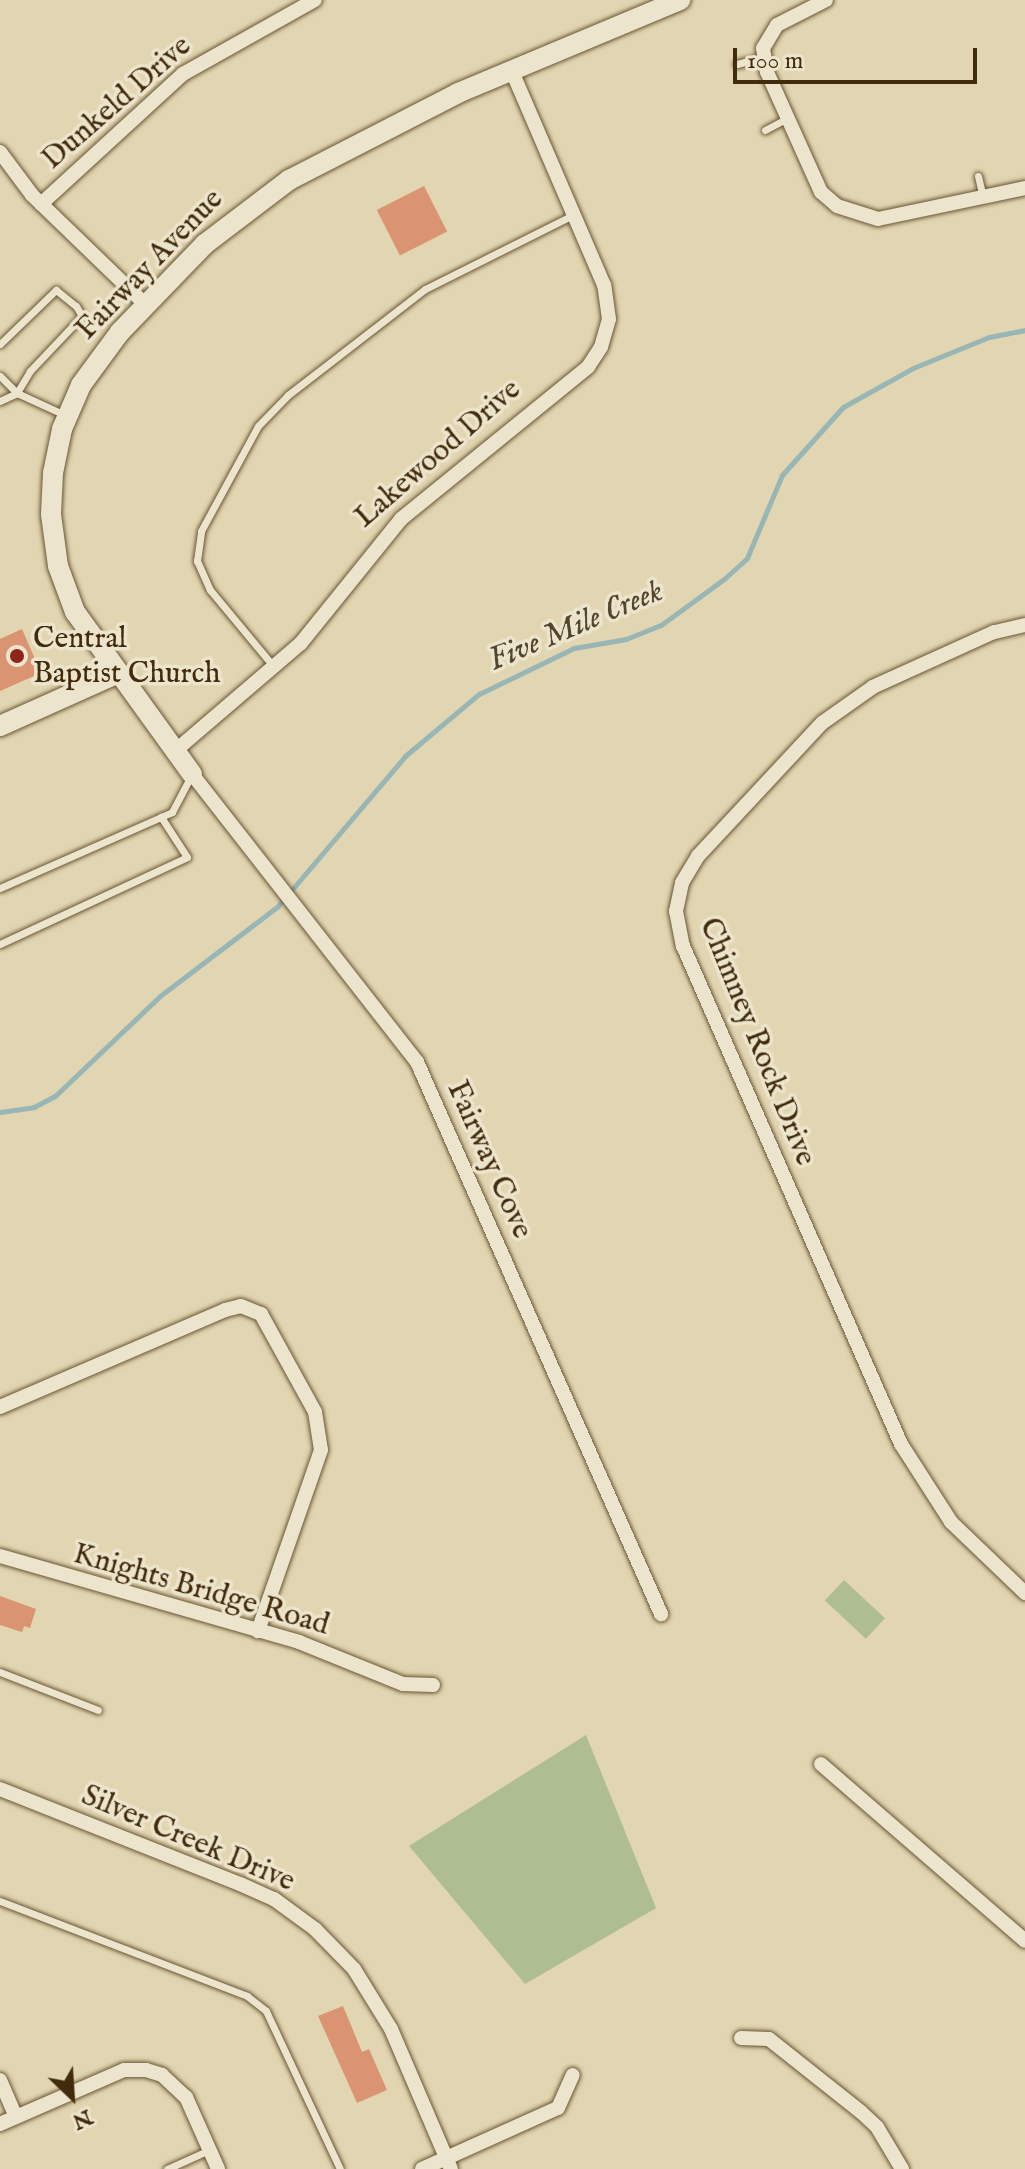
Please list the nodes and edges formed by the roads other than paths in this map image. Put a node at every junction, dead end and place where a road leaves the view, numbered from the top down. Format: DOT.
graph roads {
  1 [pos="315,0"];
  2 [pos="680,0"];
  3 [pos="826,0"];
  4 [pos="763,57"];
  5 [pos="737,64"];
  6 [pos="511,69"];
  7 [pos="786,119"];
  8 [pos="765,130"];
  9 [pos="0,152"];
  10 [pos="978,176"];
  11 [pos="1025,188"];
  12 [pos="983,198"];
  13 [pos="41,204"];
  14 [pos="573,215"];
  15 [pos="146,305"];
  16 [pos="0,344"];
  17 [pos="0,376"];
  18 [pos="17,393"];
  19 [pos="0,401"];
  20 [pos="67,416"];
  21 [pos="1025,625"];
  22 [pos="275,669"];
  23 [pos="116,674"];
  24 [pos="0,726"];
  25 [pos="175,751"];
  26 [pos="192,774"];
  27 [pos="161,817"];
  28 [pos="0,888"];
  29 [pos="0,944"];
  30 [pos="0,1407"];
  31 [pos="0,1556"];
  32 [pos="1025,1593"];
  33 [pos="661,1614"];
  34 [pos="258,1631"];
  35 [pos="0,1672"];
  36 [pos="433,1685"];
  37 [pos="98,1710"];
  38 [pos="821,1764"];
  39 [pos="0,1789"];
  40 [pos="0,1901"];
  41 [pos="1025,1941"];
  42 [pos="741,2038"];
  43 [pos="573,2075"];
  44 [pos="0,2080"];
  45 [pos="16,2117"];
  46 [pos="0,2124"];
  47 [pos="210,2150"];
  48 [pos="449,2164"];
  49 [pos="167,2169"];
  50 [pos="218,2169"];
  51 [pos="340,2169"];
  52 [pos="422,2169"];
  53 [pos="902,2169"];
  1 -- 13 [label="street, Dunkeld Drive"];
  2 -- 6 [label="street, Fairway Avenue"];
  3 -- 4 [label="street"];
  4 -- 5 [label="lane"];
  4 -- 7 [label="street"];
  6 -- 14 [label="street, Lakewood Drive"];
  6 -- 15 [label="street, Fairway Avenue"];
  7 -- 8 [label="lane"];
  7 -- 12 [label="street"];
  9 -- 13 [label="street"];
  10 -- 12 [label="lane"];
  11 -- 12 [label="street"];
  13 -- 15 [label="street"];
  14 -- 22 [label="street, Lakewood Drive"];
  14 -- 22 [label="lane"];
  15 -- 20 [label="street, Fairway Avenue"];
  16 -- 18 [label="lane"];
  17 -- 18 [label="lane"];
  18 -- 19 [label="lane"];
  18 -- 20 [label="lane"];
  20 -- 23 [label="street, Fairway Avenue"];
  21 -- 32 [label="street, Chimney Rock Drive"];
  22 -- 25 [label="street, Lakewood Drive"];
  23 -- 24 [label="street"];
  23 -- 25 [label="street"];
  25 -- 26 [label="street"];
  26 -- 27 [label="lane"];
  26 -- 33 [label="street, Fairway Cove"];
  27 -- 28 [label="lane"];
  27 -- 29 [label="lane"];
  30 -- 34 [label="street"];
  31 -- 34 [label="street, Knights Bridge Road"];
  34 -- 36 [label="street, Knights Bridge Road"];
  35 -- 37 [label="lane"];
  38 -- 41 [label="street"];
  39 -- 48 [label="street, Silver Creek Drive"];
  40 -- 51 [label="lane"];
  42 -- 53 [label="street"];
  43 -- 48 [label="street"];
  44 -- 45 [label="street"];
  45 -- 46 [label="street"];
  45 -- 47 [label="street"];
  47 -- 49 [label="lane"];
  47 -- 50 [label="street"];
  48 -- 52 [label="street"];
}
